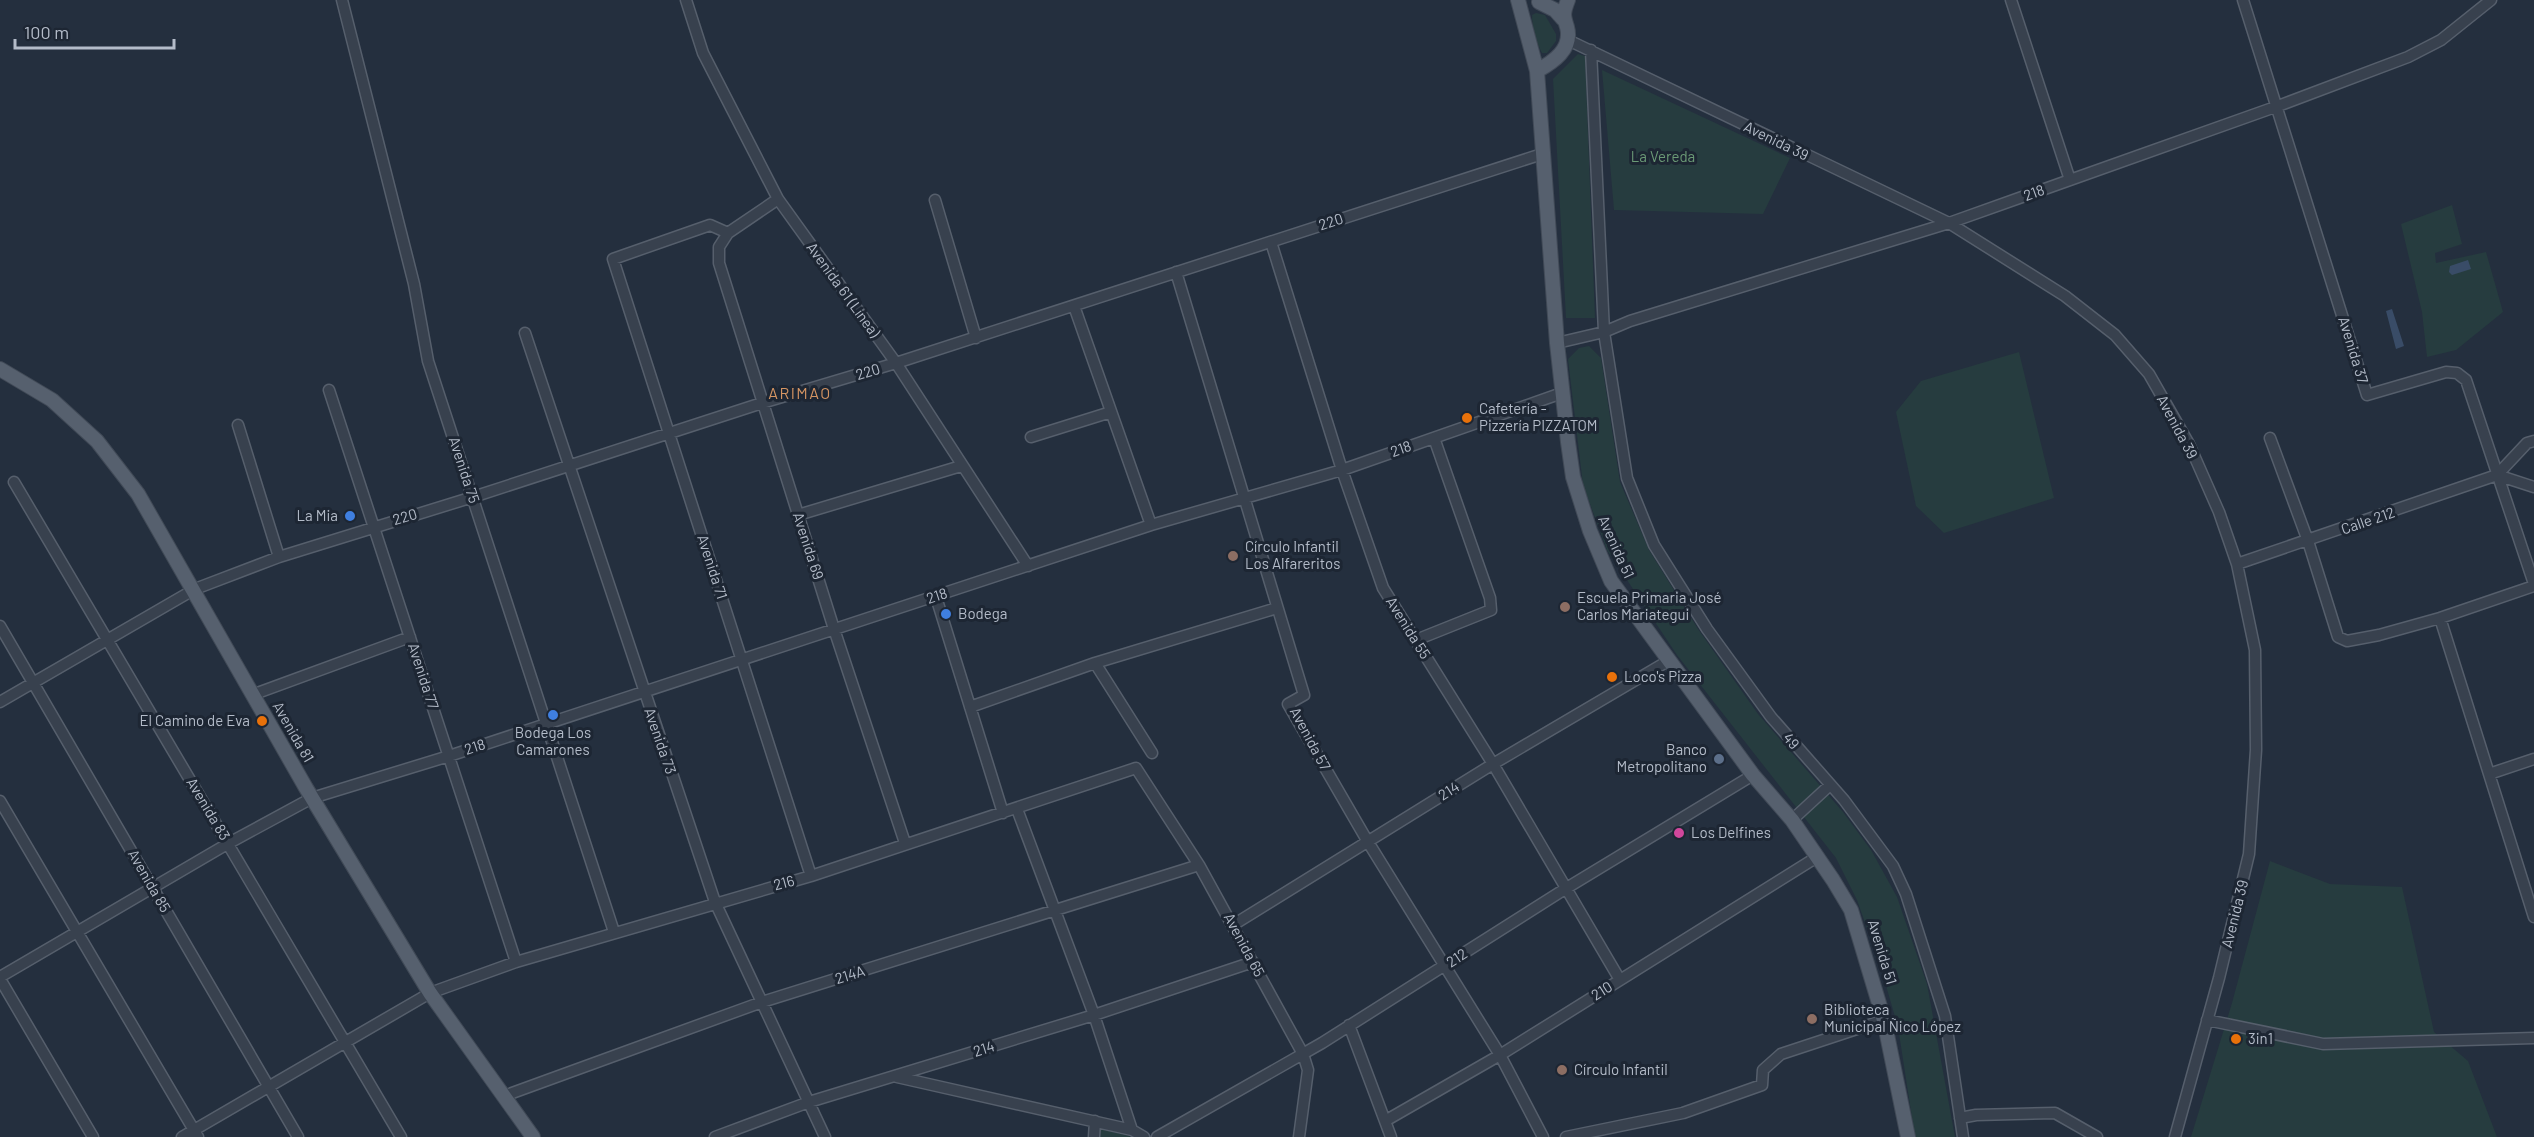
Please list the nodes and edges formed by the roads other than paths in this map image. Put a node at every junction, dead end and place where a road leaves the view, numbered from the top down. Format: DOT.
graph roads {
  1 [pos="342,0"];
  2 [pos="686,0"];
  3 [pos="1568,0"];
  4 [pos="2011,0"];
  5 [pos="2243,0"];
  6 [pos="2491,0"];
  7 [pos="1542,1"];
  8 [pos="1520,5"];
  9 [pos="1563,19"];
  10 [pos="1568,39"];
  11 [pos="1591,50"];
  12 [pos="1537,71"];
  13 [pos="2278,106"];
  14 [pos="1542,154"];
  15 [pos="2070,180"];
  16 [pos="778,199"];
  17 [pos="935,200"];
  18 [pos="1949,223"];
  19 [pos="728,233"];
  20 [pos="1272,242"];
  21 [pos="1176,272"];
  22 [pos="1074,306"];
  23 [pos="1604,332"];
  24 [pos="525,333"];
  25 [pos="976,338"];
  26 [pos="1557,343"];
  27 [pos="896,363"];
  28 [pos="0,369"];
  29 [pos="329,390"];
  30 [pos="1562,393"];
  31 [pos="762,403"];
  32 [pos="1111,412"];
  33 [pos="238,425"];
  34 [pos="669,434"];
  35 [pos="1031,436"];
  36 [pos="1434,438"];
  37 [pos="2270,438"];
  38 [pos="2534,441"];
  39 [pos="568,465"];
  40 [pos="961,466"];
  41 [pos="1342,470"];
  42 [pos="2498,475"];
  43 [pos="14,482"];
  44 [pos="2534,487"];
  45 [pos="473,497"];
  46 [pos="1244,498"];
  47 [pos="798,516"];
  48 [pos="1151,525"];
  49 [pos="373,526"];
  50 [pos="2308,542"];
  51 [pos="279,556"];
  52 [pos="2237,564"];
  53 [pos="1028,566"];
  54 [pos="2534,585"];
  55 [pos="195,589"];
  56 [pos="936,597"];
  57 [pos="1277,608"];
  58 [pos="2440,618"];
  59 [pos="0,626"];
  60 [pos="834,629"];
  61 [pos="410,637"];
  62 [pos="108,640"];
  63 [pos="1416,640"];
  64 [pos="742,660"];
  65 [pos="1668,661"];
  66 [pos="1095,663"];
  67 [pos="33,683"];
  68 [pos="644,692"];
  69 [pos="252,695"];
  70 [pos="0,702"];
  71 [pos="970,707"];
  72 [pos="546,723"];
  73 [pos="1152,753"];
  74 [pos="449,756"];
  75 [pos="2534,759"];
  76 [pos="1493,764"];
  77 [pos="1136,768"];
  78 [pos="2489,774"];
  79 [pos="1753,775"];
  80 [pos="1830,785"];
  81 [pos="312,798"];
  82 [pos="0,801"];
  83 [pos="1017,809"];
  84 [pos="1003,813"];
  85 [pos="1792,820"];
  86 [pos="1368,842"];
  87 [pos="229,843"];
  88 [pos="905,843"];
  89 [pos="1817,858"];
  90 [pos="1199,866"];
  91 [pos="811,876"];
  92 [pos="153,888"];
  93 [pos="1565,889"];
  94 [pos="715,902"];
  95 [pos="1055,912"];
  96 [pos="2534,916"];
  97 [pos="1233,925"];
  98 [pos="77,932"];
  99 [pos="614,932"];
  100 [pos="516,962"];
  101 [pos="1253,962"];
  102 [pos="1444,966"];
  103 [pos="0,978"];
  104 [pos="1620,980"];
  105 [pos="430,993"];
  106 [pos="762,1002"];
  107 [pos="1094,1015"];
  108 [pos="1884,1020"];
  109 [pos="2207,1020"];
  110 [pos="1349,1025"];
  111 [pos="2534,1038"];
  112 [pos="346,1041"];
  113 [pos="1302,1054"];
  114 [pos="1500,1055"];
  115 [pos="896,1077"];
  116 [pos="269,1086"];
  117 [pos="504,1096"];
  118 [pos="809,1102"];
  119 [pos="1960,1118"];
  120 [pos="1095,1121"];
  121 [pos="1385,1121"];
  122 [pos="1132,1130"];
  123 [pos="196,1133"];
  124 [pos="93,1137"];
  125 [pos="182,1137"];
  126 [pos="298,1137"];
  127 [pos="401,1137"];
  128 [pos="533,1137"];
  129 [pos="715,1137"];
  130 [pos="825,1137"];
  131 [pos="1094,1137"];
  132 [pos="1144,1137"];
  133 [pos="1157,1137"];
  134 [pos="1299,1137"];
  135 [pos="1391,1137"];
  136 [pos="1543,1137"];
  137 [pos="1566,1137"];
  138 [pos="1908,1137"];
  139 [pos="1963,1137"];
  140 [pos="2097,1137"];
  141 [pos="2175,1137"];
  1 -- 45 [label="street, Avenida 75"];
  2 -- 16 [label="street, Avenida 61 (Línea)"];
  3 -- 9 [label="main road"];
  4 -- 15 [label="street"];
  5 -- 13 [label="street, Avenida 37"];
  6 -- 13 [label="street, 218"];
  7 -- 8 [label="main road"];
  7 -- 9 [label="main road"];
  8 -- 12 [label="main road, Avenida 51"];
  9 -- 10 [label="main road"];
  10 -- 11 [label="street, Avenida 39"];
  10 -- 12 [label="main road"];
  11 -- 18 [label="street, Avenida 39"];
  11 -- 23 [label="street, 49"];
  12 -- 14 [label="main road, Avenida 51"];
  13 -- 15 [label="street, 218"];
  13 -- 42 [label="street, Avenida 37"];
  14 -- 20 [label="street, 220"];
  14 -- 26 [label="main road, Avenida 51"];
  15 -- 18 [label="street, 218"];
  16 -- 19 [label="street"];
  16 -- 27 [label="street, Avenida 61 (Línea)"];
  17 -- 25 [label="street"];
  18 -- 23 [label="street, 218"];
  18 -- 52 [label="street, Avenida 39"];
  19 -- 31 [label="street, Avenida 69"];
  19 -- 34 [label="street, Avenida 71"];
  20 -- 21 [label="street, 220"];
  20 -- 41 [label="street, Avenida 55"];
  21 -- 22 [label="street, 220"];
  21 -- 46 [label="street, Avenida 57"];
  22 -- 25 [label="street, 220"];
  22 -- 32 [label="street"];
  23 -- 26 [label="street, 218"];
  23 -- 80 [label="street, 49"];
  24 -- 39 [label="street, Avenida 73"];
  25 -- 27 [label="street, 220"];
  26 -- 30 [label="main road, Avenida 51"];
  27 -- 31 [label="street, 220"];
  27 -- 40 [label="street, Avenida 61 (Línea)"];
  28 -- 55 [label="main road, Avenida 81"];
  29 -- 49 [label="street, Avenida 77"];
  30 -- 36 [label="street, 218"];
  30 -- 65 [label="main road, Avenida 51"];
  31 -- 34 [label="street, 220"];
  31 -- 47 [label="street, Avenida 69"];
  32 -- 35 [label="street"];
  32 -- 48 [label="street"];
  33 -- 51 [label="street"];
  34 -- 39 [label="street, 220"];
  34 -- 64 [label="street, Avenida 71"];
  36 -- 41 [label="street, 218"];
  36 -- 63 [label="street"];
  37 -- 50 [label="street"];
  38 -- 42 [label="street, Calle 212"];
  39 -- 45 [label="street, 220"];
  39 -- 68 [label="street, Avenida 73"];
  40 -- 47 [label="street"];
  40 -- 53 [label="street, Avenida 61 (Línea)"];
  41 -- 46 [label="street, 218"];
  41 -- 63 [label="street, Avenida 55"];
  42 -- 44 [label="street"];
  42 -- 50 [label="street, Calle 212"];
  42 -- 54 [label="street, Avenida 37"];
  43 -- 62 [label="street, Avenida 83"];
  45 -- 49 [label="street, 220"];
  45 -- 72 [label="street, Avenida 75"];
  46 -- 48 [label="street, 218"];
  46 -- 57 [label="street, Avenida 57"];
  47 -- 60 [label="street, Avenida 69"];
  48 -- 53 [label="street, 218"];
  49 -- 51 [label="street, 220"];
  49 -- 61 [label="street, Avenida 77"];
  50 -- 52 [label="street, Calle 212"];
  50 -- 58 [label="street, Avenida 37"];
  51 -- 55 [label="street, 220"];
  52 -- 109 [label="street, Avenida 39"];
  53 -- 56 [label="street, 218"];
  54 -- 58 [label="street, Avenida 37"];
  55 -- 62 [label="street, 220"];
  55 -- 69 [label="main road, Avenida 81"];
  56 -- 60 [label="street, 218"];
  56 -- 71 [label="street"];
  57 -- 66 [label="street"];
  57 -- 86 [label="street, Avenida 57"];
  58 -- 78 [label="street"];
  59 -- 67 [label="street, Avenida 85"];
  60 -- 64 [label="street, 218"];
  60 -- 88 [label="street, Avenida 69"];
  61 -- 69 [label="street"];
  61 -- 74 [label="street, Avenida 77"];
  62 -- 67 [label="street, 220"];
  62 -- 87 [label="street, Avenida 83"];
  63 -- 76 [label="street, Avenida 55"];
  64 -- 68 [label="street, 218"];
  64 -- 91 [label="street, Avenida 71"];
  65 -- 76 [label="street, 214"];
  65 -- 79 [label="main road, Avenida 51"];
  66 -- 71 [label="street"];
  66 -- 73 [label="street"];
  67 -- 70 [label="street, 220"];
  67 -- 92 [label="street, Avenida 85"];
  68 -- 72 [label="street, 218"];
  68 -- 94 [label="street, Avenida 73"];
  69 -- 81 [label="main road, Avenida 81"];
  71 -- 84 [label="street"];
  72 -- 74 [label="street, 218"];
  72 -- 99 [label="street, Avenida 75"];
  74 -- 81 [label="street, 218"];
  74 -- 100 [label="street, Avenida 77"];
  75 -- 78 [label="street"];
  76 -- 86 [label="street, 214"];
  76 -- 93 [label="street, Avenida 55"];
  77 -- 83 [label="street, 216"];
  77 -- 90 [label="street, Avenida 65"];
  78 -- 96 [label="street"];
  79 -- 85 [label="main road, Avenida 51"];
  79 -- 93 [label="street, 212"];
  80 -- 85 [label="street"];
  80 -- 119 [label="street, 49"];
  81 -- 87 [label="street, 218"];
  81 -- 105 [label="main road, Avenida 81"];
  82 -- 98 [label="street"];
  83 -- 84 [label="street, 216"];
  83 -- 95 [label="street"];
  84 -- 88 [label="street, 216"];
  85 -- 89 [label="main road, Avenida 51"];
  86 -- 97 [label="street, 214"];
  86 -- 102 [label="street, Avenida 57"];
  87 -- 92 [label="street, 218"];
  87 -- 112 [label="street, Avenida 83"];
  88 -- 91 [label="street, 216"];
  89 -- 104 [label="street, 210"];
  89 -- 108 [label="main road, Avenida 51"];
  90 -- 95 [label="street, 214A"];
  90 -- 97 [label="street, Avenida 65"];
  91 -- 94 [label="street, 216"];
  92 -- 98 [label="street, 218"];
  92 -- 116 [label="street, Avenida 85"];
  93 -- 102 [label="street, 212"];
  93 -- 104 [label="street, Avenida 55"];
  94 -- 99 [label="street, 216"];
  94 -- 106 [label="street, Avenida 73"];
  95 -- 106 [label="street, 214A"];
  95 -- 107 [label="street"];
  97 -- 101 [label="street, Avenida 65"];
  98 -- 103 [label="street, 218"];
  98 -- 123 [label="street"];
  99 -- 100 [label="street, 216"];
  100 -- 105 [label="street, 216"];
  101 -- 107 [label="street, 214"];
  101 -- 113 [label="street, Avenida 65"];
  102 -- 110 [label="street, 212"];
  102 -- 114 [label="street, Avenida 57"];
  103 -- 124 [label="street"];
  104 -- 114 [label="street, 210"];
  105 -- 112 [label="street, 216"];
  105 -- 117 [label="main road, Avenida 81"];
  106 -- 117 [label="street, 214A"];
  106 -- 118 [label="street, Avenida 73"];
  107 -- 115 [label="street, 214"];
  107 -- 122 [label="street"];
  108 -- 137 [label="street"];
  108 -- 138 [label="main road, Avenida 51"];
  109 -- 111 [label="street"];
  109 -- 141 [label="street, Avenida 39"];
  110 -- 113 [label="street, 212"];
  110 -- 121 [label="street"];
  112 -- 116 [label="street, 216"];
  112 -- 127 [label="street, Avenida 83"];
  113 -- 133 [label="street, 212"];
  113 -- 134 [label="street, Avenida 65"];
  114 -- 121 [label="street, 210"];
  114 -- 136 [label="street, Avenida 57"];
  115 -- 118 [label="street, 214"];
  115 -- 120 [label="street"];
  116 -- 123 [label="street, 216"];
  116 -- 126 [label="street, Avenida 85"];
  117 -- 128 [label="main road, Avenida 81"];
  118 -- 129 [label="street, 214"];
  118 -- 130 [label="street, Avenida 73"];
  119 -- 139 [label="street, 49"];
  119 -- 140 [label="street"];
  120 -- 122 [label="street"];
  120 -- 131 [label="street"];
  121 -- 135 [label="street"];
  122 -- 132 [label="street"];
  123 -- 125 [label="street, 216"];
}
